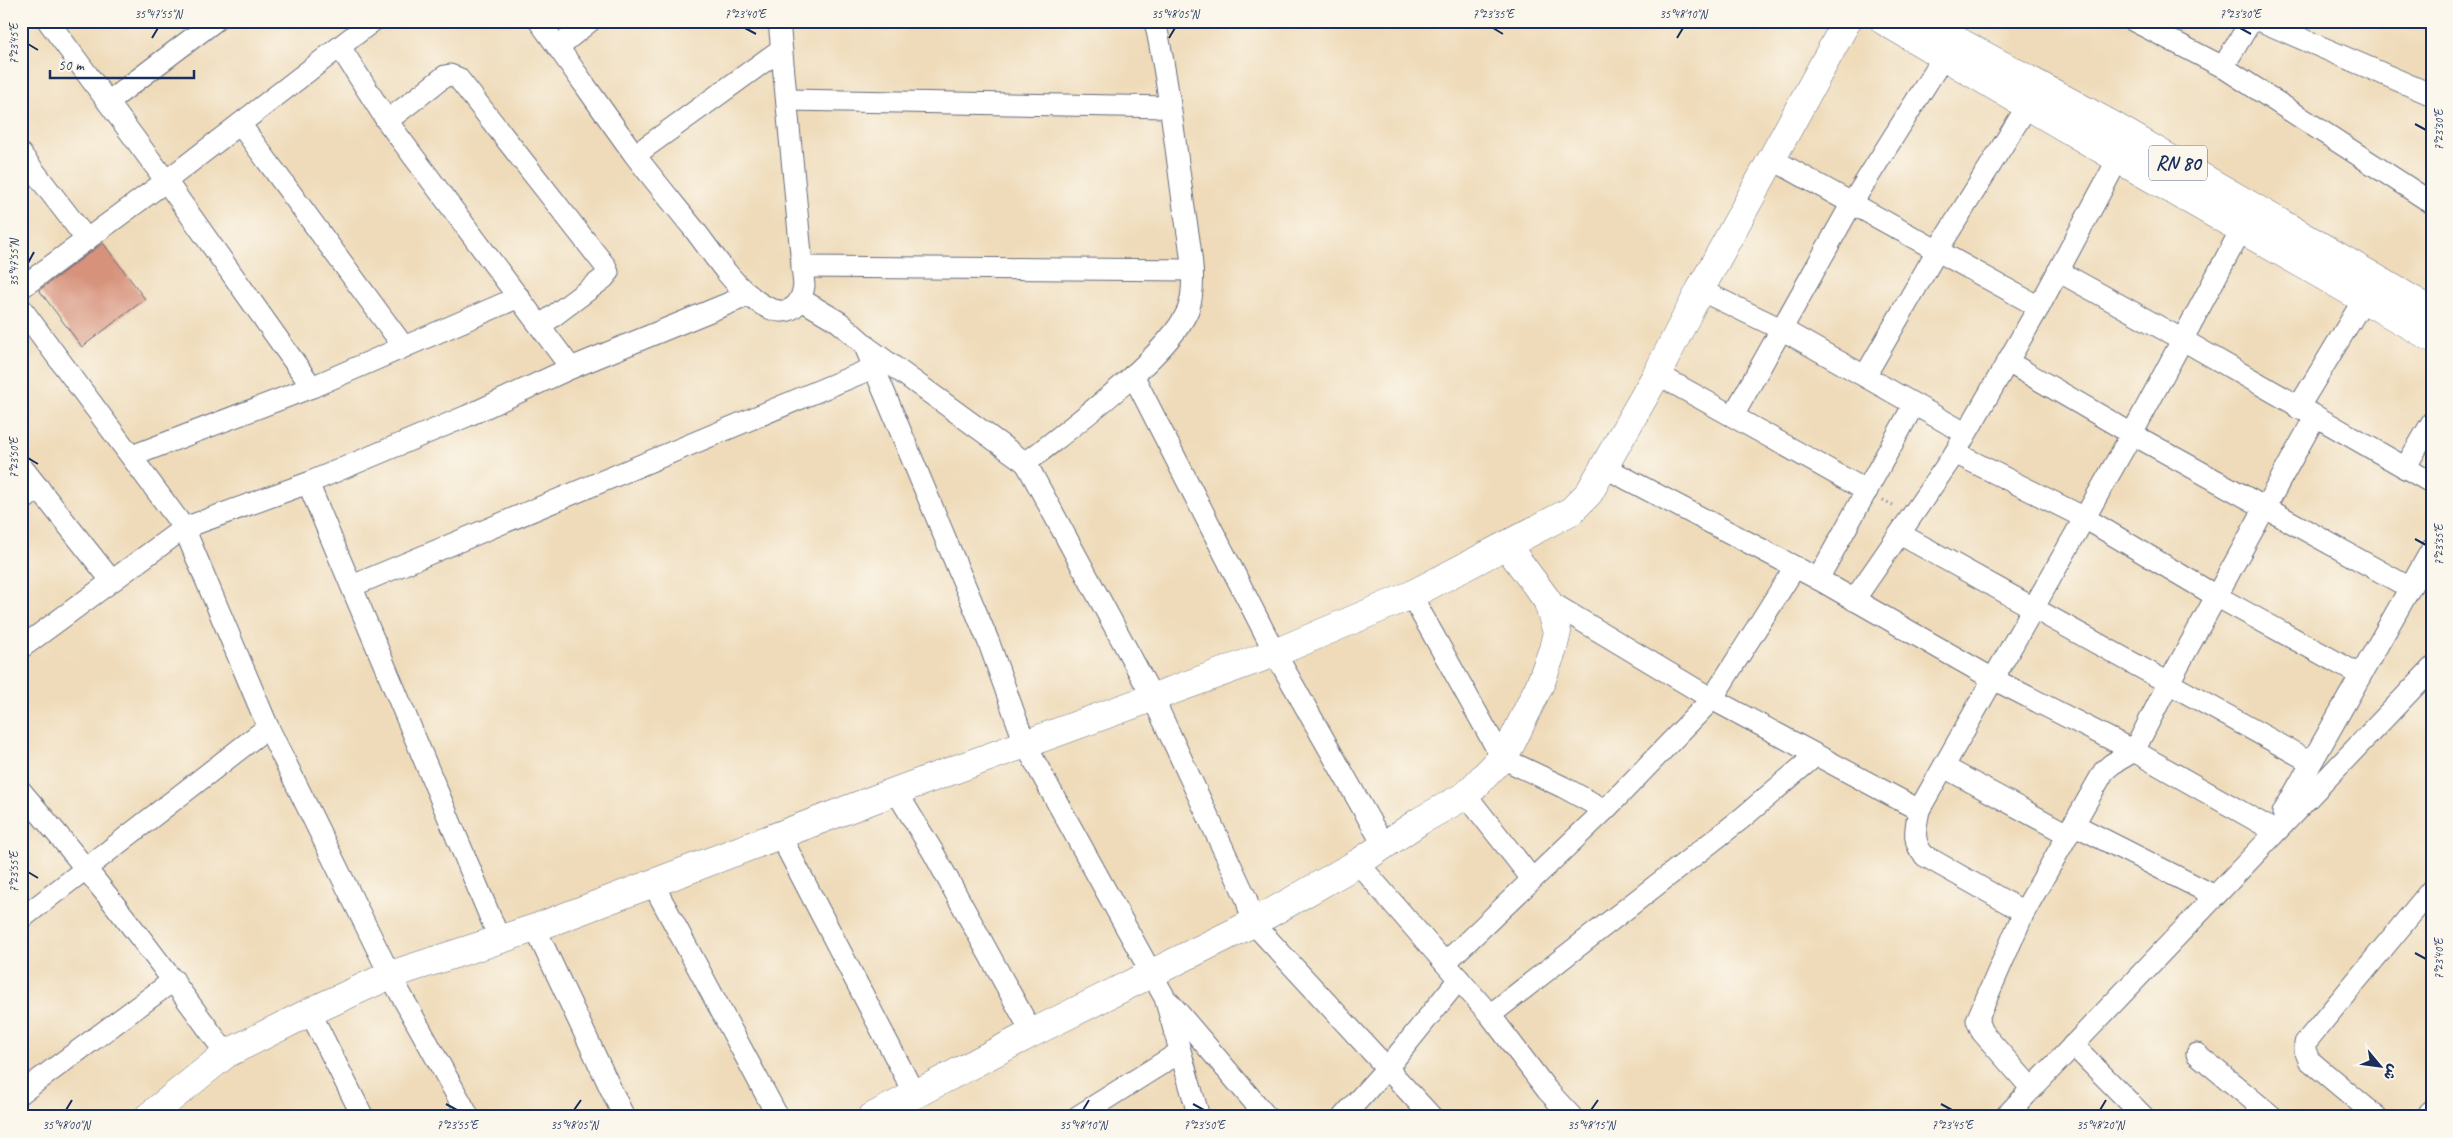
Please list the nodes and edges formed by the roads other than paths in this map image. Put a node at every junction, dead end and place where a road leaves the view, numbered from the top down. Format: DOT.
graph roads {
  1 [pos="215,21"];
  2 [pos="373,21"];
  3 [pos="539,21"];
  4 [pos="590,21"];
  5 [pos="779,21"];
  6 [pos="1155,21"];
  7 [pos="1847,21"];
  8 [pos="1884,21"];
  9 [pos="1921,21"];
  10 [pos="2251,21"];
  11 [pos="2261,21"];
  12 [pos="50,22"];
  13 [pos="2136,22"];
  14 [pos="340,47"];
  15 [pos="558,47"];
  16 [pos="780,50"];
  17 [pos="1944,56"];
  18 [pos="2223,66"];
  19 [pos="2432,95"];
  20 [pos="788,100"];
  21 [pos="108,102"];
  22 [pos="2028,105"];
  23 [pos="1170,107"];
  24 [pos="387,121"];
  25 [pos="240,124"];
  26 [pos="21,154"];
  27 [pos="635,155"];
  28 [pos="1772,159"];
  29 [pos="2118,159"];
  30 [pos="166,181"];
  31 [pos="1852,203"];
  32 [pos="2432,203"];
  33 [pos="2242,228"];
  34 [pos="87,240"];
  35 [pos="1937,251"];
  36 [pos="802,267"];
  37 [pos="1192,270"];
  38 [pos="2058,271"];
  39 [pos="21,288"];
  40 [pos="1700,290"];
  41 [pos="748,295"];
  42 [pos="519,297"];
  43 [pos="2364,299"];
  44 [pos="802,300"];
  45 [pos="2039,306"];
  46 [pos="21,308"];
  47 [pos="2432,311"];
  48 [pos="540,326"];
  49 [pos="1783,330"];
  50 [pos="2432,338"];
  51 [pos="2183,340"];
  52 [pos="864,344"];
  53 [pos="404,347"];
  54 [pos="2008,362"];
  55 [pos="572,368"];
  56 [pos="874,368"];
  57 [pos="1657,374"];
  58 [pos="1133,375"];
  59 [pos="1864,376"];
  60 [pos="312,387"];
  61 [pos="1913,406"];
  62 [pos="2307,413"];
  63 [pos="1733,416"];
  64 [pos="2432,422"];
  65 [pos="1965,433"];
  66 [pos="2132,434"];
  67 [pos="1955,453"];
  68 [pos="132,456"];
  69 [pos="1026,464"];
  70 [pos="21,466"];
  71 [pos="1604,467"];
  72 [pos="2405,468"];
  73 [pos="308,483"];
  74 [pos="2432,483"];
  75 [pos="39,488"];
  76 [pos="1867,491"];
  77 [pos="21,502"];
  78 [pos="2264,507"];
  79 [pos="2084,517"];
  80 [pos="184,528"];
  81 [pos="1900,534"];
  82 [pos="1507,546"];
  83 [pos="2432,549"];
  84 [pos="1795,567"];
  85 [pos="1818,579"];
  86 [pos="111,580"];
  87 [pos="352,586"];
  88 [pos="2410,588"];
  89 [pos="1411,595"];
  90 [pos="2216,596"];
  91 [pos="1548,600"];
  92 [pos="1854,600"];
  93 [pos="2034,606"];
  94 [pos="21,648"];
  95 [pos="1275,653"];
  96 [pos="2432,668"];
  97 [pos="2360,675"];
  98 [pos="1993,679"];
  99 [pos="2168,684"];
  100 [pos="1152,696"];
  101 [pos="1712,699"];
  102 [pos="268,727"];
  103 [pos="1024,744"];
  104 [pos="2134,751"];
  105 [pos="1816,755"];
  106 [pos="1502,758"];
  107 [pos="2311,762"];
  108 [pos="1944,767"];
  109 [pos="21,791"];
  110 [pos="896,791"];
  111 [pos="1466,795"];
  112 [pos="1605,810"];
  113 [pos="1919,810"];
  114 [pos="2070,829"];
  115 [pos="780,835"];
  116 [pos="2270,835"];
  117 [pos="1384,846"];
  118 [pos="1358,863"];
  119 [pos="86,867"];
  120 [pos="1532,879"];
  121 [pos="653,884"];
  122 [pos="2432,889"];
  123 [pos="2215,896"];
  124 [pos="2024,912"];
  125 [pos="21,919"];
  126 [pos="1253,923"];
  127 [pos="535,928"];
  128 [pos="499,938"];
  129 [pos="1445,963"];
  130 [pos="1151,974"];
  131 [pos="390,975"];
  132 [pos="1459,979"];
  133 [pos="174,980"];
  134 [pos="1165,998"];
  135 [pos="310,1012"];
  136 [pos="1490,1015"];
  137 [pos="1032,1033"];
  138 [pos="2073,1045"];
  139 [pos="1180,1052"];
  140 [pos="226,1054"];
  141 [pos="2197,1054"];
  142 [pos="1388,1067"];
  143 [pos="2032,1089"];
  144 [pos="21,1093"];
  145 [pos="915,1095"];
  146 [pos="2432,1110"];
  147 [pos="148,1117"];
  148 [pos="363,1117"];
  149 [pos="469,1117"];
  150 [pos="624,1117"];
  151 [pos="778,1117"];
  152 [pos="872,1117"];
  153 [pos="1076,1117"];
  154 [pos="1199,1117"];
  155 [pos="1267,1117"];
  156 [pos="1343,1117"];
  157 [pos="1432,1117"];
  158 [pos="1572,1117"];
  159 [pos="2005,1117"];
  160 [pos="2144,1117"];
  161 [pos="2273,1117"];
  162 [pos="2378,1117"];
  163 [pos="2427,1117"];
  1 -- 21 [label="street"];
  2 -- 14 [label="street"];
  3 -- 15 [label="street"];
  4 -- 15 [label="street"];
  5 -- 16 [label="street"];
  6 -- 23 [label="street"];
  7 -- 28 [label="main road"];
  8 -- 17 [label="main road, RN 80"];
  9 -- 47 [label="main road, RN 80"];
  10 -- 18 [label="street"];
  11 -- 19 [label="street"];
  12 -- 21 [label="street"];
  13 -- 18 [label="street"];
  14 -- 24 [label="street"];
  14 -- 25 [label="street"];
  15 -- 27 [label="street"];
  16 -- 20 [label="street"];
  16 -- 27 [label="street"];
  17 -- 22 [label="main road, RN 80"];
  17 -- 31 [label="street"];
  18 -- 32 [label="street"];
  20 -- 23 [label="street"];
  20 -- 36 [label="street"];
  21 -- 30 [label="street"];
  22 -- 29 [label="main road, RN 80"];
  22 -- 35 [label="street"];
  23 -- 37 [label="street"];
  24 -- 42 [label="street"];
  24 -- 48 [label="street"];
  25 -- 30 [label="street"];
  25 -- 53 [label="street"];
  26 -- 34 [label="street"];
  27 -- 41 [label="street"];
  28 -- 31 [label="street"];
  28 -- 40 [label="main road"];
  29 -- 33 [label="main road, RN 80"];
  29 -- 38 [label="street"];
  30 -- 34 [label="street"];
  30 -- 60 [label="street"];
  31 -- 35 [label="street"];
  31 -- 49 [label="street"];
  33 -- 43 [label="main road, RN 80"];
  33 -- 51 [label="street"];
  34 -- 39 [label="street"];
  35 -- 45 [label="street"];
  35 -- 59 [label="street"];
  36 -- 37 [label="street"];
  36 -- 44 [label="street"];
  37 -- 58 [label="street"];
  38 -- 45 [label="street"];
  38 -- 51 [label="street"];
  40 -- 49 [label="street"];
  40 -- 57 [label="main road"];
  41 -- 44 [label="street"];
  41 -- 55 [label="street"];
  42 -- 48 [label="street"];
  42 -- 53 [label="street"];
  43 -- 50 [label="main road, RN 80"];
  43 -- 62 [label="street"];
  44 -- 52 [label="street"];
  45 -- 54 [label="street"];
  46 -- 68 [label="street"];
  48 -- 55 [label="street"];
  49 -- 59 [label="street"];
  49 -- 63 [label="street"];
  51 -- 62 [label="street"];
  51 -- 66 [label="street"];
  52 -- 56 [label="street"];
  52 -- 69 [label="street"];
  53 -- 60 [label="street"];
  54 -- 65 [label="street"];
  54 -- 66 [label="street"];
  55 -- 73 [label="street"];
  56 -- 87 [label="street"];
  56 -- 103 [label="street"];
  57 -- 63 [label="street"];
  57 -- 71 [label="main road"];
  58 -- 69 [label="street"];
  58 -- 95 [label="street"];
  59 -- 61 [label="street"];
  60 -- 68 [label="street"];
  61 -- 65 [label="street"];
  61 -- 76 [label="street"];
  62 -- 72 [label="street"];
  62 -- 78 [label="street"];
  63 -- 76 [label="street"];
  64 -- 72 [label="street"];
  65 -- 67 [label="street"];
  66 -- 78 [label="street"];
  66 -- 79 [label="street"];
  67 -- 79 [label="street"];
  67 -- 81 [label="street"];
  68 -- 80 [label="street"];
  69 -- 100 [label="street"];
  70 -- 75 [label="street"];
  71 -- 82 [label="main road"];
  71 -- 84 [label="street"];
  72 -- 74 [label="street"];
  73 -- 80 [label="street"];
  73 -- 87 [label="street"];
  75 -- 77 [label="street"];
  75 -- 86 [label="street"];
  76 -- 85 [label="street"];
  78 -- 88 [label="street"];
  78 -- 90 [label="street"];
  79 -- 90 [label="street"];
  79 -- 93 [label="street"];
  80 -- 86 [label="street"];
  80 -- 102 [label="street"];
  81 -- 92 [label="street"];
  81 -- 93 [label="street"];
  82 -- 89 [label="main road"];
  82 -- 91 [label="main road"];
  83 -- 88 [label="street"];
  84 -- 85 [label="street"];
  84 -- 101 [label="street"];
  85 -- 92 [label="street"];
  86 -- 94 [label="street"];
  87 -- 128 [label="street"];
  88 -- 97 [label="street"];
  89 -- 95 [label="main road"];
  89 -- 106 [label="street"];
  90 -- 97 [label="street"];
  90 -- 99 [label="street"];
  91 -- 101 [label="street"];
  91 -- 106 [label="main road"];
  92 -- 98 [label="street"];
  93 -- 98 [label="street"];
  93 -- 99 [label="street"];
  95 -- 100 [label="main road"];
  95 -- 117 [label="street"];
  96 -- 116 [label="street"];
  97 -- 107 [label="street"];
  98 -- 104 [label="street"];
  98 -- 108 [label="street"];
  99 -- 104 [label="street"];
  99 -- 107 [label="street"];
  100 -- 103 [label="main road"];
  100 -- 126 [label="street"];
  101 -- 105 [label="street"];
  101 -- 112 [label="street"];
  102 -- 119 [label="street"];
  102 -- 131 [label="street"];
  103 -- 110 [label="main road"];
  103 -- 130 [label="street"];
  104 -- 114 [label="street"];
  104 -- 116 [label="street"];
  105 -- 113 [label="street"];
  105 -- 136 [label="street"];
  106 -- 111 [label="main road"];
  106 -- 112 [label="street"];
  107 -- 116 [label="street"];
  108 -- 113 [label="street"];
  108 -- 114 [label="street"];
  109 -- 119 [label="street"];
  110 -- 115 [label="main road"];
  110 -- 137 [label="street"];
  111 -- 117 [label="main road"];
  111 -- 120 [label="street"];
  112 -- 120 [label="street"];
  113 -- 124 [label="street"];
  114 -- 123 [label="street"];
  114 -- 124 [label="street"];
  115 -- 121 [label="main road"];
  115 -- 145 [label="street"];
  116 -- 123 [label="street"];
  117 -- 118 [label="main road"];
  118 -- 126 [label="main road"];
  118 -- 129 [label="street"];
  119 -- 125 [label="street"];
  119 -- 133 [label="street"];
  120 -- 129 [label="street"];
  121 -- 127 [label="main road"];
  121 -- 151 [label="street"];
  122 -- 162 [label="street"];
  123 -- 138 [label="street"];
  124 -- 143 [label="street"];
  126 -- 130 [label="main road"];
  126 -- 142 [label="street"];
  127 -- 128 [label="main road"];
  127 -- 150 [label="street"];
  128 -- 131 [label="main road"];
  129 -- 132 [label="street"];
  130 -- 134 [label="street"];
  130 -- 137 [label="main road"];
  131 -- 135 [label="main road"];
  131 -- 149 [label="street"];
  132 -- 136 [label="street"];
  132 -- 142 [label="street"];
  133 -- 140 [label="street"];
  133 -- 144 [label="street"];
  134 -- 139 [label="street"];
  134 -- 155 [label="street"];
  135 -- 140 [label="main road"];
  135 -- 148 [label="street"];
  136 -- 158 [label="street"];
  137 -- 145 [label="main road"];
  138 -- 143 [label="street"];
  138 -- 160 [label="street"];
  139 -- 153 [label="street"];
  139 -- 154 [label="street"];
  140 -- 147 [label="main road"];
  141 -- 161 [label="street"];
  142 -- 156 [label="street"];
  142 -- 157 [label="street"];
  143 -- 159 [label="street"];
  145 -- 152 [label="main road"];
  146 -- 163 [label="street"];
}
